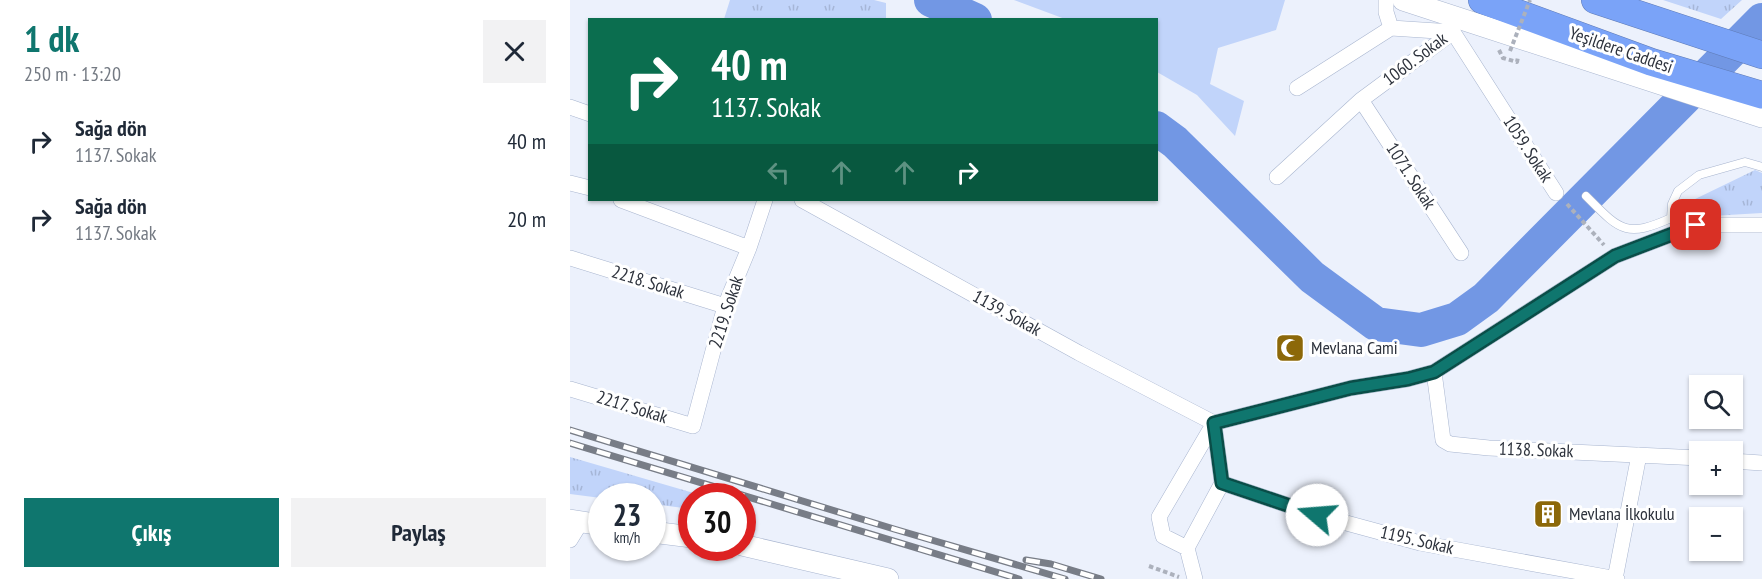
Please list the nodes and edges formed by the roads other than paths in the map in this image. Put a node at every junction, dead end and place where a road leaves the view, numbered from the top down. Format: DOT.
graph roads {
  1 [pos="1386,0"];
  2 [pos="1403,0"];
  3 [pos="1482,0"];
  4 [pos="1595,0"];
  5 [pos="1391,28"];
  6 [pos="1453,32"];
  7 [pos="1762,55"];
  8 [pos="1641,69"];
  9 [pos="1297,88"];
  10 [pos="1762,95"];
  11 [pos="1730,97"];
  12 [pos="1361,100"];
  13 [pos="570,107"];
  14 [pos="588,113"];
  15 [pos="1762,117"];
  16 [pos="1762,166"];
  17 [pos="1278,177"];
  18 [pos="570,183"];
  19 [pos="588,188"];
  20 [pos="1556,193"];
  21 [pos="1586,196"];
  22 [pos="624,201"];
  23 [pos="765,201"];
  24 [pos="804,201"];
  25 [pos="1676,225"];
  26 [pos="1762,225"];
  27 [pos="749,248"];
  28 [pos="1461,253"];
  29 [pos="570,258"];
  30 [pos="725,306"];
  31 [pos="1434,372"];
  32 [pos="570,389"];
  33 [pos="1214,423"];
  34 [pos="693,426"];
  35 [pos="1639,455"];
  36 [pos="1689,458"];
  37 [pos="1743,462"];
  38 [pos="1762,463"];
  39 [pos="1222,483"];
  40 [pos="756,548"];
  41 [pos="1187,548"];
  42 [pos="888,579"];
  43 [pos="1195,579"];
  44 [pos="1616,579"];
  1 -- 5 [label="street"];
  2 -- 8 [label="main road"];
  3 -- 8 [label="highway, Yeşildere Caddesi"];
  4 -- 7 [label="highway"];
  5 -- 6 [label="street, 1060. Sokak"];
  5 -- 9 [label="street"];
  6 -- 12 [label="street, 1060. Sokak"];
  6 -- 20 [label="street, 1059. Sokak"];
  8 -- 11 [label="highway, Yeşildere Caddesi"];
  10 -- 11 [label="highway, Yeşildere Caddesi"];
  11 -- 15 [label="main road"];
  12 -- 17 [label="street, 1060. Sokak"];
  12 -- 28 [label="street, 1071. Sokak"];
  13 -- 14 [label="street"];
  16 -- 25 [label="lane"];
  18 -- 19 [label="street"];
  21 -- 25 [label="lane"];
  22 -- 27 [label="street"];
  23 -- 27 [label="street, 2219. Sokak"];
  24 -- 33 [label="street, 1139. Sokak"];
  25 -- 26 [label="street"];
  25 -- 31 [label="street"];
  27 -- 30 [label="street, 2219. Sokak"];
  29 -- 30 [label="street, 2218. Sokak"];
  30 -- 34 [label="street, 2219. Sokak"];
  31 -- 33 [label="street"];
  31 -- 35 [label="street, 1138. Sokak"];
  32 -- 34 [label="street, 2217. Sokak"];
  33 -- 39 [label="street"];
  33 -- 41 [label="street"];
  35 -- 36 [label="street, 1138. Sokak"];
  35 -- 44 [label="street"];
  37 -- 38 [label="street"];
  39 -- 41 [label="street"];
  39 -- 44 [label="street, 1195. Sokak"];
  40 -- 42 [label="main road"];
  41 -- 43 [label="street"];
}
